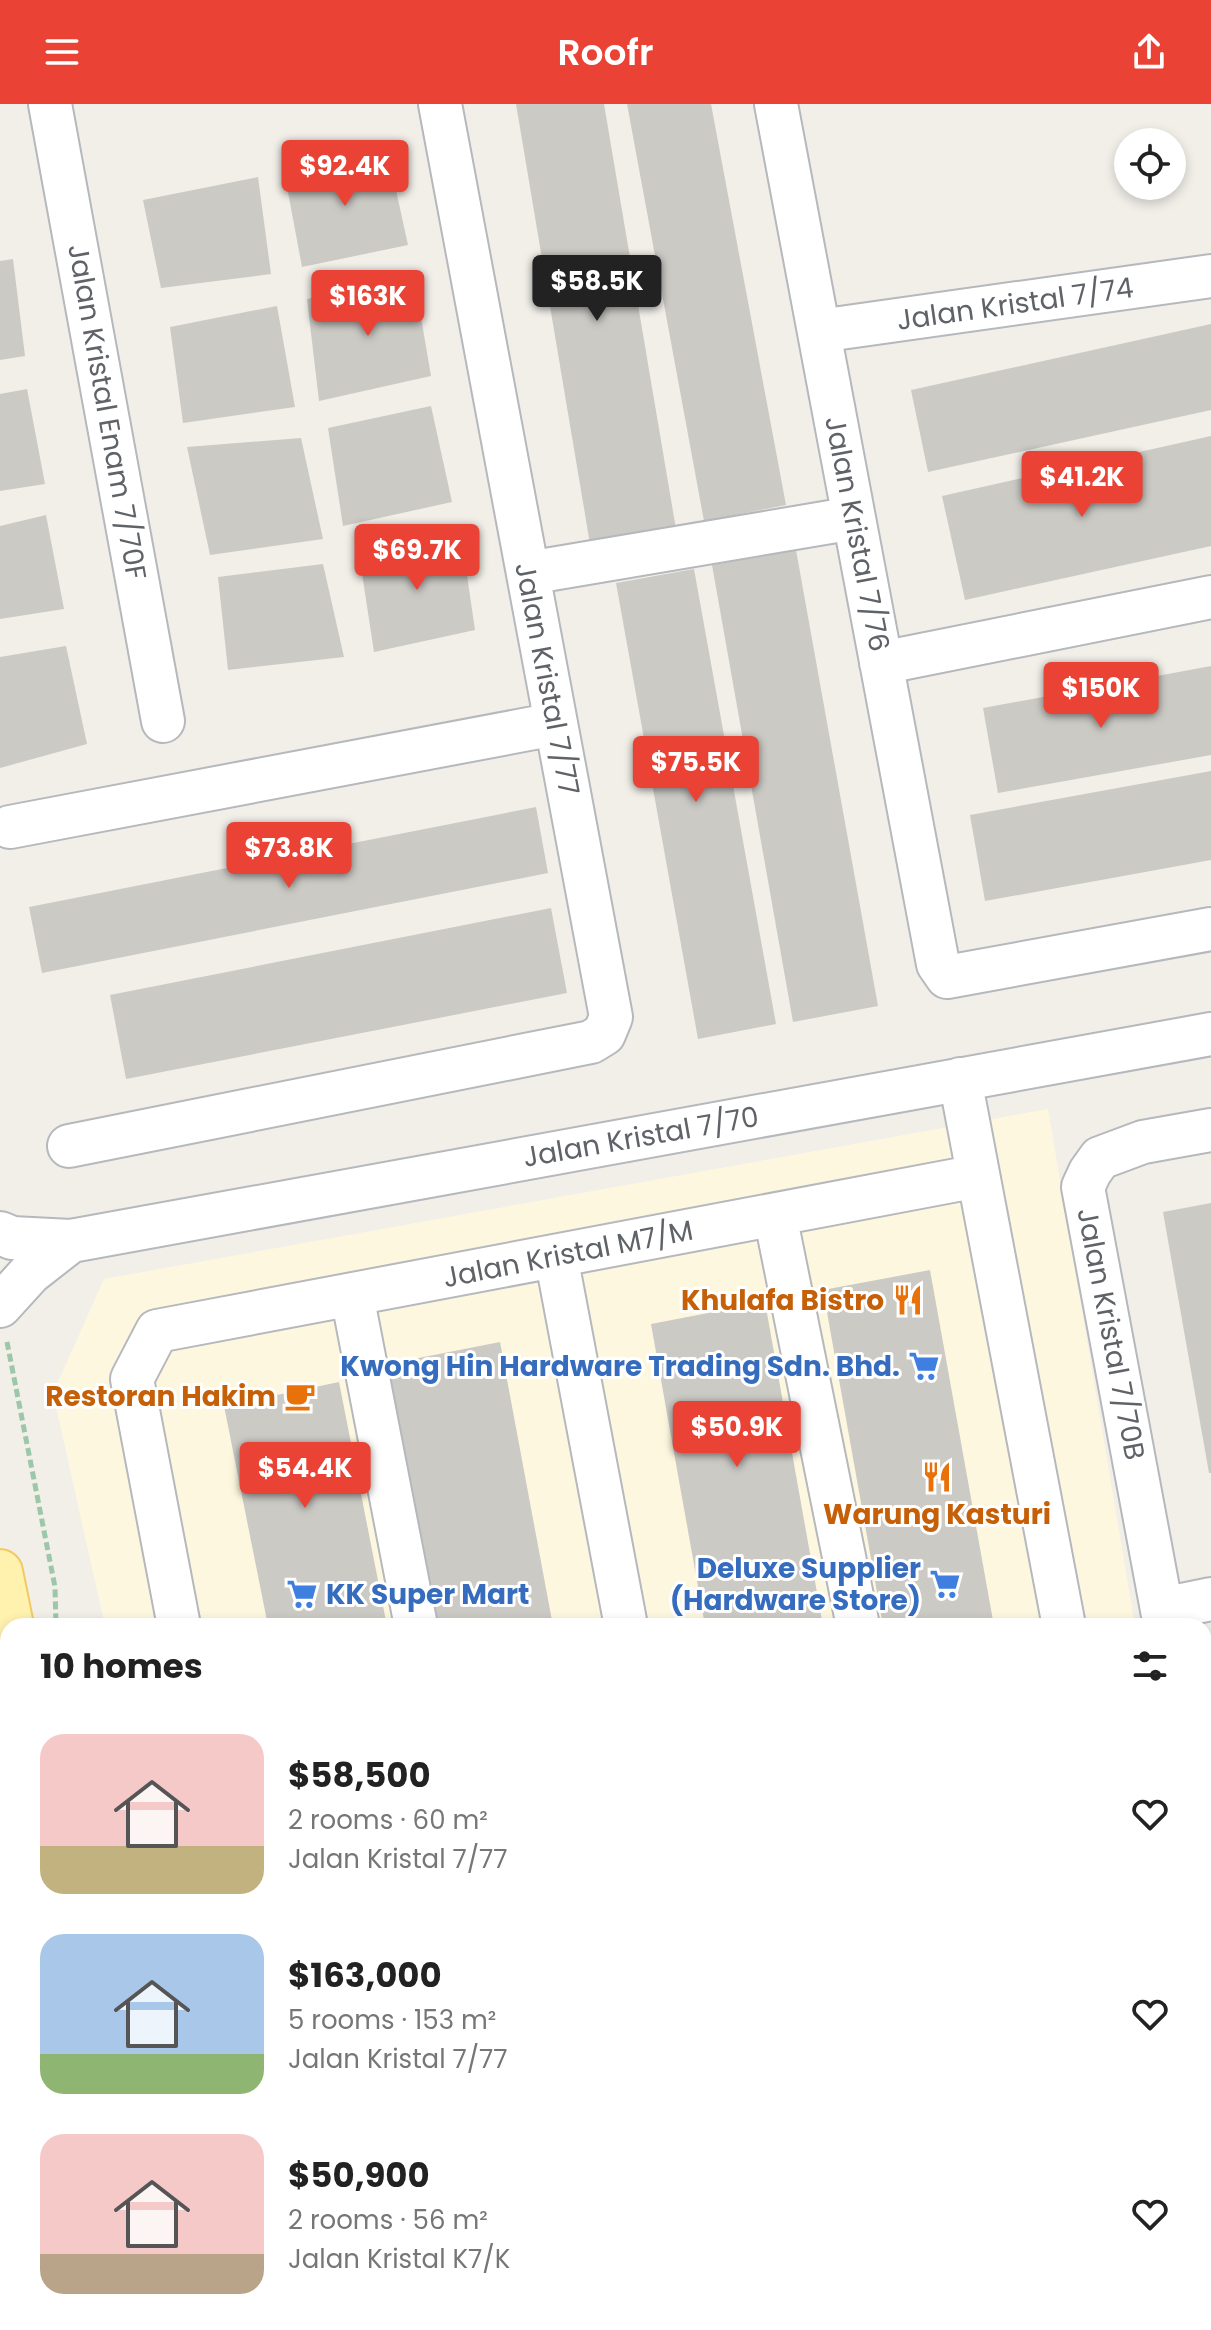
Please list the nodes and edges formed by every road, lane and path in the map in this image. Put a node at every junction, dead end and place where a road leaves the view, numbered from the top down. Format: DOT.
graph roads {
  1 [pos="440,104"];
  2 [pos="776,104"];
  3 [pos="54,105"];
  4 [pos="1211,276"];
  5 [pos="819,331"];
  6 [pos="854,518"];
  7 [pos="528,573"];
  8 [pos="1211,597"];
  9 [pos="881,663"];
  10 [pos="163,721"];
  11 [pos="555,724"];
  12 [pos="10,827"];
  13 [pos="1211,929"];
  14 [pos="1211,1034"];
  15 [pos="960,1079"];
  16 [pos="1211,1130"];
  17 [pos="69,1146"];
  18 [pos="978,1176"];
  19 [pos="775,1215"];
  20 [pos="0,1233"];
  21 [pos="71,1241"];
  22 [pos="556,1256"];
  23 [pos="352,1295"];
  24 [pos="4,1324"];
  25 [pos="1211,1599"];
  26 [pos="1164,1617"];
  27 [pos="56,1618"];
  28 [pos="177,1618"];
  29 [pos="414,1618"];
  30 [pos="624,1618"];
  31 [pos="856,1618"];
  32 [pos="1062,1618"];
  1 -- 7 [label="street, Jalan Kristal 7/77"];
  2 -- 5 [label="street, Jalan Kristal 7/76"];
  3 -- 10 [label="street, Jalan Kristal Enam 7/70F"];
  4 -- 5 [label="street, Jalan Kristal 7/74"];
  5 -- 6 [label="street, Jalan Kristal 7/76"];
  6 -- 7 [label="street"];
  6 -- 9 [label="street, Jalan Kristal 7/76"];
  7 -- 11 [label="street, Jalan Kristal 7/77"];
  8 -- 9 [label="street"];
  9 -- 13 [label="street, Jalan Kristal 7/76"];
  11 -- 12 [label="street"];
  11 -- 17 [label="street, Jalan Kristal 7/77"];
  14 -- 15 [label="street, Jalan Kristal 7/70"];
  15 -- 18 [label="street"];
  15 -- 21 [label="street, Jalan Kristal 7/70"];
  16 -- 26 [label="street, Jalan Kristal 7/70B"];
  18 -- 19 [label="street, Jalan Kristal M7/M"];
  18 -- 32 [label="street"];
  19 -- 22 [label="street, Jalan Kristal M7/M"];
  19 -- 31 [label="street"];
  20 -- 21 [label="street"];
  21 -- 24 [label="street"];
  22 -- 23 [label="street, Jalan Kristal M7/M"];
  22 -- 30 [label="street"];
  23 -- 28 [label="street, Jalan Kristal M7/M"];
  23 -- 29 [label="street"];
  24 -- 27 [label="path"];
  25 -- 26 [label="street"];
}
